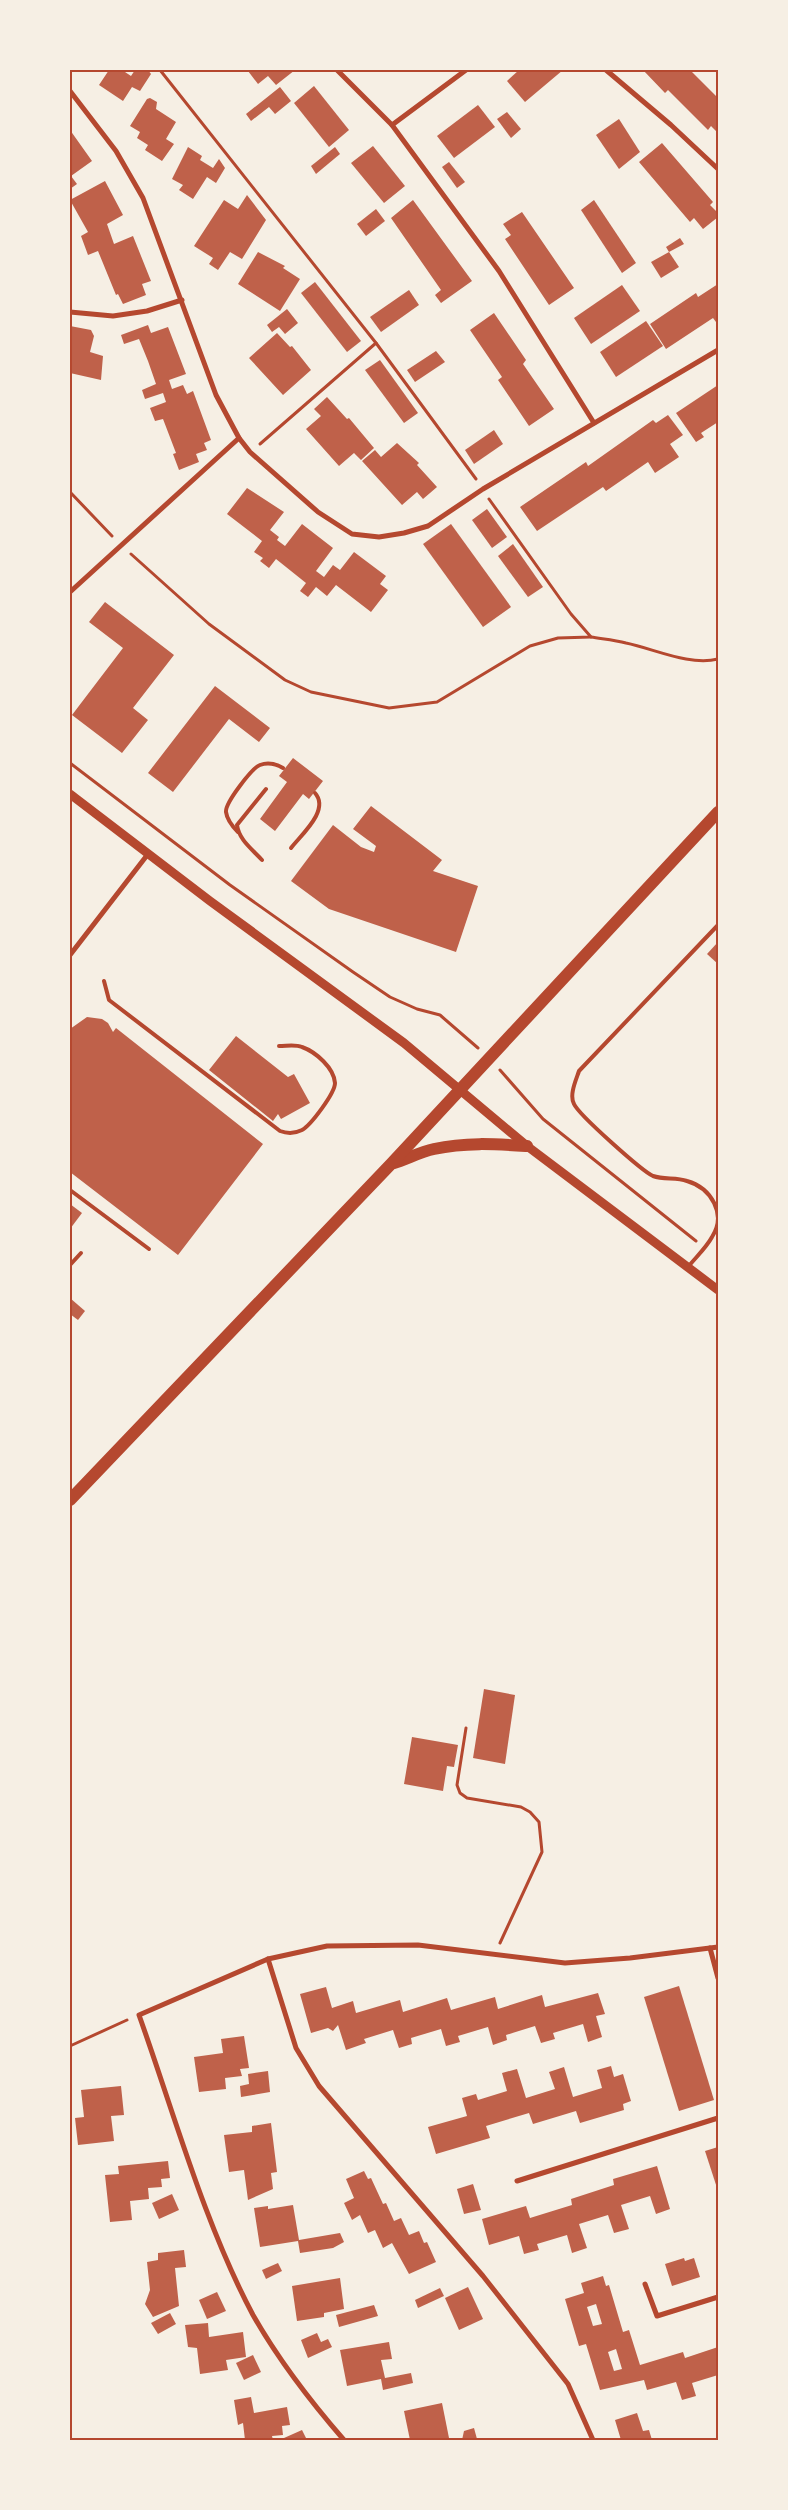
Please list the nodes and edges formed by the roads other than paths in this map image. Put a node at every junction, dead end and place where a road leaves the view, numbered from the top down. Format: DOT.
graph roads {
  1 [pos="337,70"];
  2 [pos="466,70"];
  3 [pos="606,70"];
  4 [pos="70,91"];
  5 [pos="392,125"];
  6 [pos="718,169"];
  7 [pos="182,300"];
  8 [pos="70,312"];
  9 [pos="718,350"];
  10 [pos="594,423"];
  11 [pos="239,438"];
  12 [pos="70,592"];
  13 [pos="283,768"];
  14 [pos="266,789"];
  15 [pos="315,793"];
  16 [pos="70,794"];
  17 [pos="718,812"];
  18 [pos="238,832"];
  19 [pos="291,848"];
  20 [pos="148,854"];
  21 [pos="262,860"];
  22 [pos="718,925"];
  23 [pos="70,955"];
  24 [pos="104,981"];
  25 [pos="280,1046"];
  26 [pos="460,1089"];
  27 [pos="526,1146"];
  28 [pos="391,1164"];
  29 [pos="70,1190"];
  30 [pos="149,1249"];
  31 [pos="81,1254"];
  32 [pos="70,1265"];
  33 [pos="688,1267"];
  34 [pos="718,1290"];
  35 [pos="70,1500"];
  36 [pos="718,1947"];
  37 [pos="710,1948"];
  38 [pos="268,1959"];
  39 [pos="718,1978"];
  40 [pos="718,2118"];
  41 [pos="518,2181"];
  42 [pos="645,2284"];
  43 [pos="718,2297"];
  44 [pos="344,2440"];
  45 [pos="593,2440"];
  1 -- 5 [label="street"];
  2 -- 5 [label="street"];
  3 -- 6 [label="street"];
  4 -- 7 [label="street"];
  5 -- 10 [label="street"];
  7 -- 8 [label="street"];
  7 -- 11 [label="street"];
  9 -- 10 [label="street"];
  10 -- 11 [label="street"];
  11 -- 12 [label="street"];
  13 -- 18 [label="lane"];
  14 -- 18 [label="lane"];
  15 -- 19 [label="lane"];
  16 -- 20 [label="street"];
  17 -- 26 [label="main road"];
  18 -- 21 [label="lane"];
  20 -- 23 [label="street"];
  20 -- 26 [label="street"];
  22 -- 33 [label="lane"];
  24 -- 25 [label="lane"];
  26 -- 27 [label="street"];
  26 -- 28 [label="main road"];
  27 -- 28 [label="main road"];
  27 -- 33 [label="street"];
  28 -- 35 [label="main road"];
  29 -- 30 [label="lane"];
  31 -- 32 [label="lane"];
  33 -- 34 [label="street"];
  36 -- 37 [label="street"];
  37 -- 38 [label="street"];
  37 -- 39 [label="street"];
  38 -- 44 [label="street"];
  38 -- 45 [label="street"];
  40 -- 41 [label="street"];
  42 -- 43 [label="street"];
}
